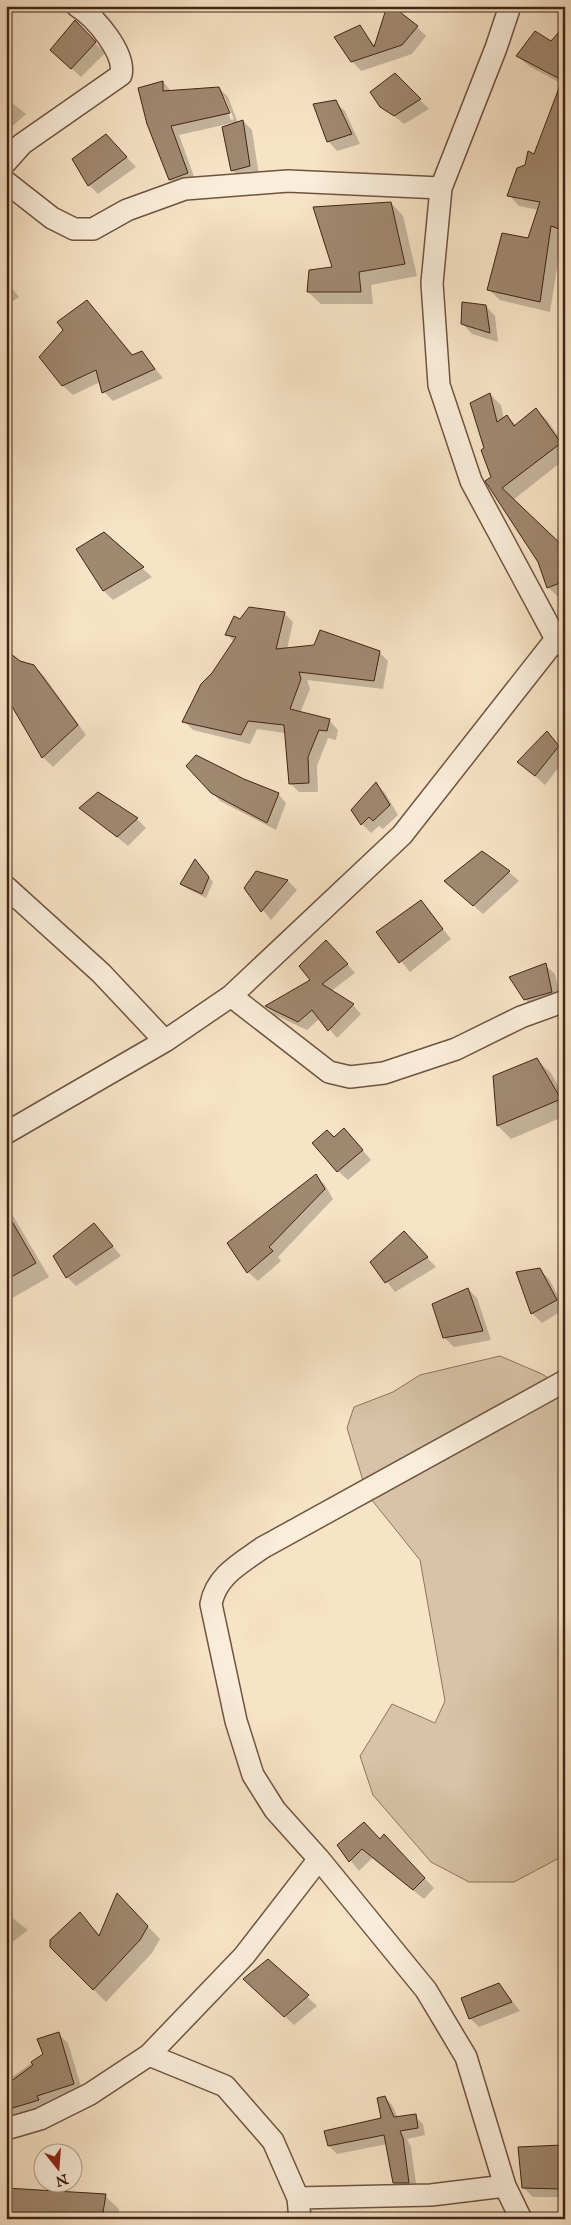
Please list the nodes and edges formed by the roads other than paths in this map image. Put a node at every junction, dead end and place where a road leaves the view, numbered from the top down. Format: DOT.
graph roads {
  1 [pos="77,6"];
  2 [pos="510,6"];
  3 [pos="6,162"];
  4 [pos="6,182"];
  5 [pos="441,188"];
  6 [pos="560,643"];
  7 [pos="6,887"];
  8 [pos="232,996"];
  9 [pos="565,1001"];
  10 [pos="165,1041"];
  11 [pos="6,1133"];
  12 [pos="565,1381"];
  13 [pos="319,1859"];
  14 [pos="148,2054"];
  15 [pos="6,2129"];
  16 [pos="505,2186"];
  17 [pos="299,2208"];
  18 [pos="521,2219"];
  1 -- 3 [label="street"];
  2 -- 5 [label="street"];
  4 -- 5 [label="street"];
  5 -- 6 [label="street"];
  6 -- 8 [label="street"];
  7 -- 10 [label="street"];
  8 -- 9 [label="street"];
  8 -- 10 [label="street"];
  10 -- 11 [label="street"];
  12 -- 13 [label="street"];
  13 -- 14 [label="street"];
  13 -- 16 [label="street"];
  14 -- 15 [label="street"];
  14 -- 17 [label="street"];
  16 -- 17 [label="street"];
  16 -- 18 [label="street"];
}
